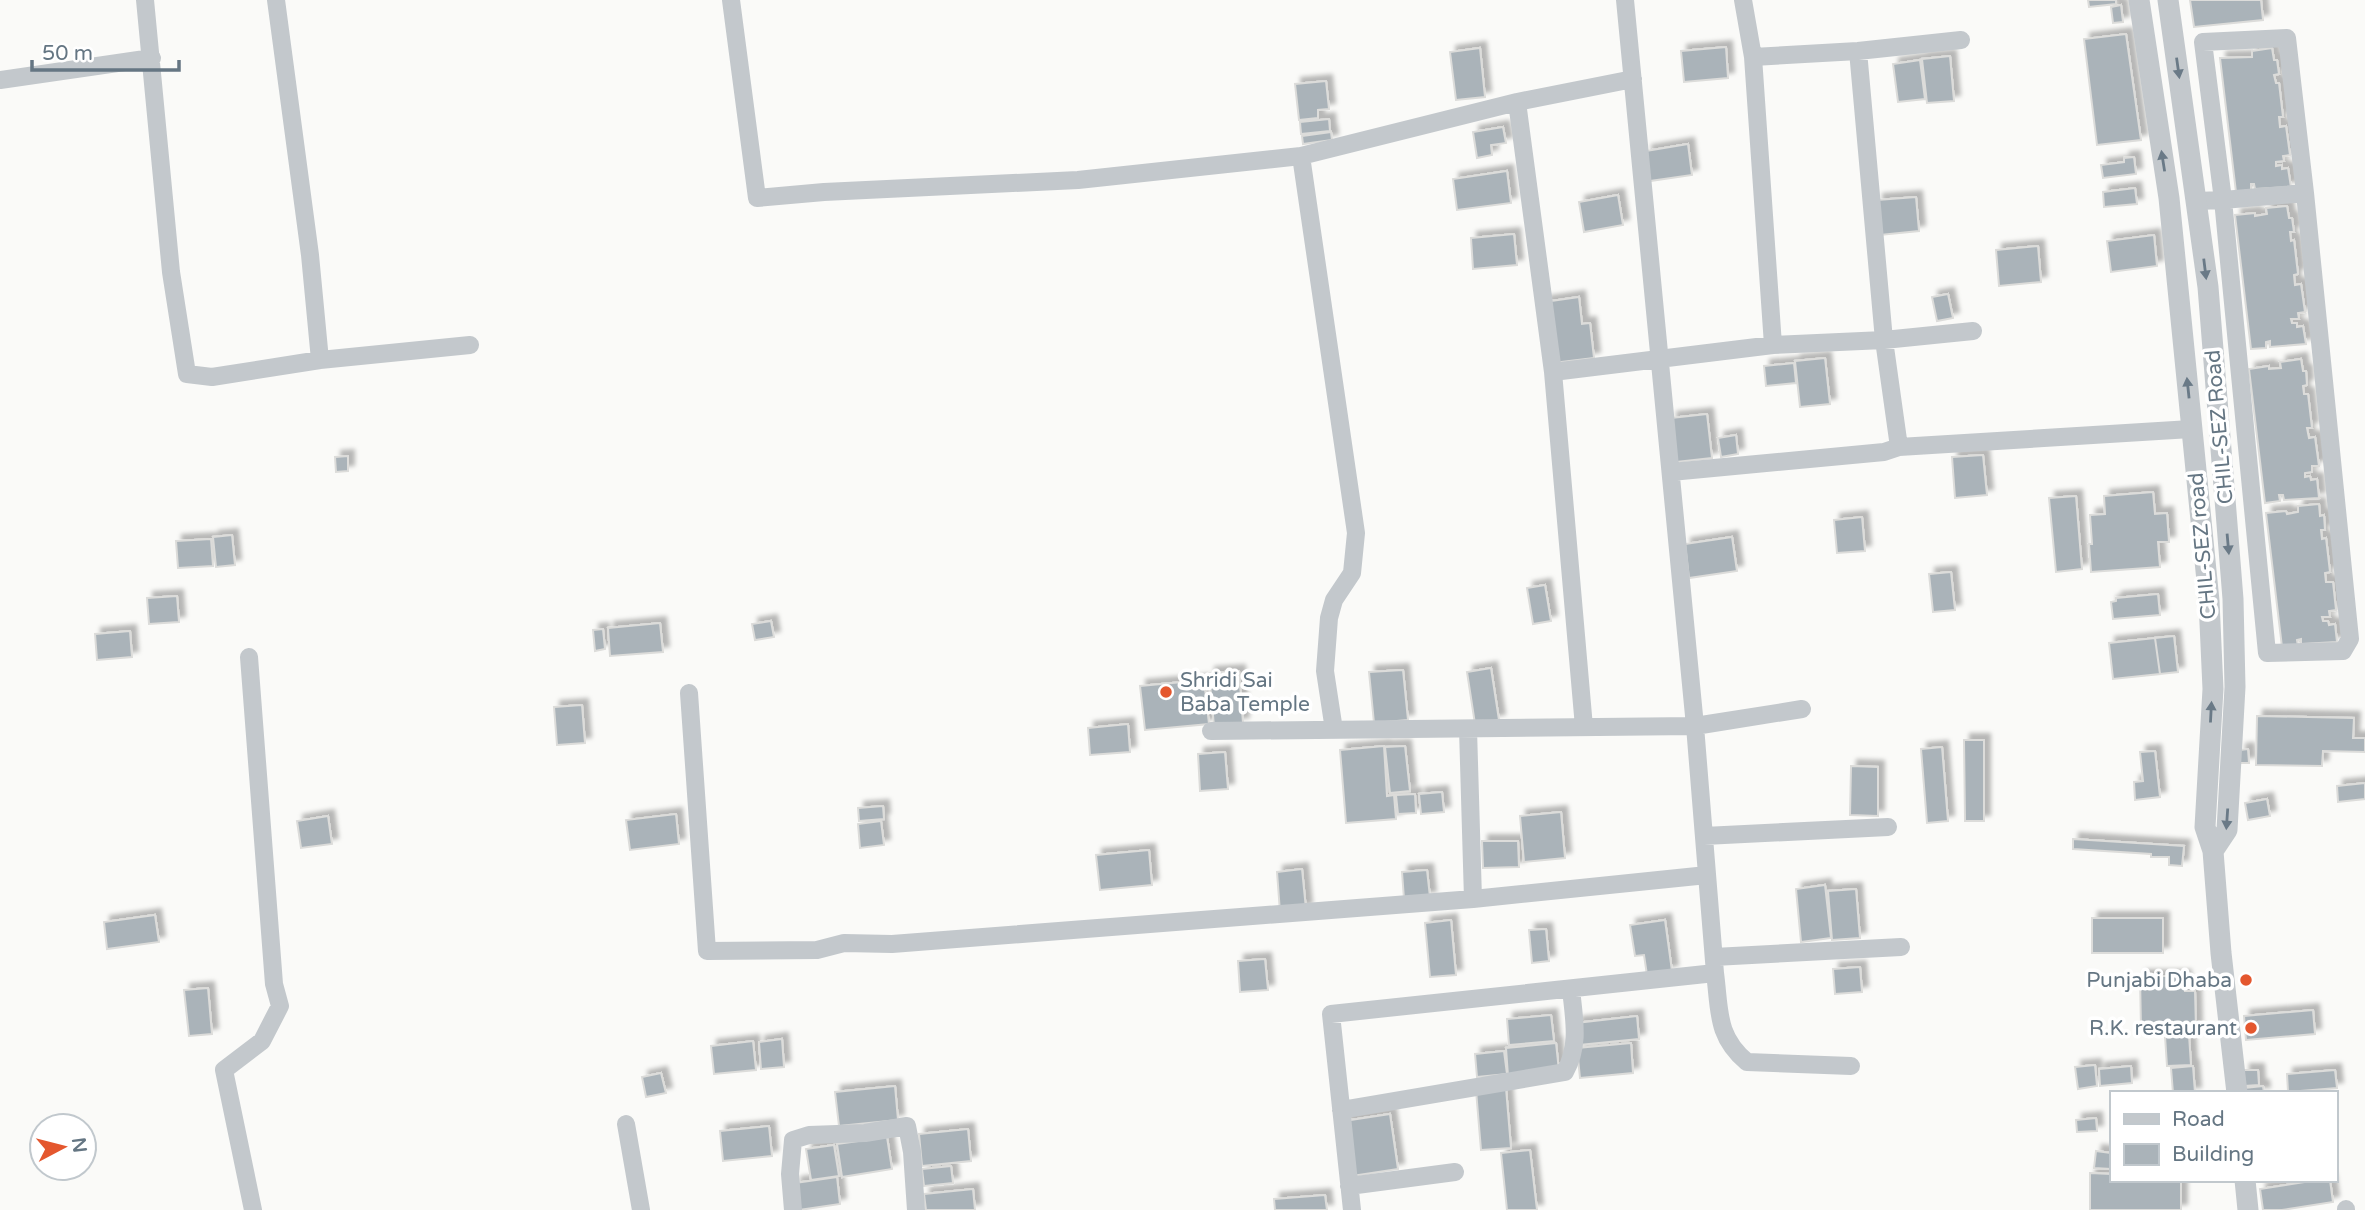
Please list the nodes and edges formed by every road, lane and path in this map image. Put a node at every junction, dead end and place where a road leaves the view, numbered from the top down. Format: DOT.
graph roads {
  1 [pos="145,0"];
  2 [pos="276,0"];
  3 [pos="731,0"];
  4 [pos="1625,0"];
  5 [pos="1743,0"];
  6 [pos="2139,0"];
  7 [pos="2168,0"];
  8 [pos="1961,40"];
  9 [pos="1858,51"];
  10 [pos="1753,57"];
  11 [pos="152,58"];
  12 [pos="1633,79"];
  13 [pos="0,80"];
  14 [pos="1517,102"];
  15 [pos="1301,156"];
  16 [pos="2305,193"];
  17 [pos="2223,200"];
  18 [pos="2197,201"];
  19 [pos="1973,331"];
  20 [pos="1884,340"];
  21 [pos="470,345"];
  22 [pos="1773,345"];
  23 [pos="1660,359"];
  24 [pos="320,360"];
  25 [pos="1553,372"];
  26 [pos="2191,429"];
  27 [pos="1899,447"];
  28 [pos="1671,472"];
  29 [pos="249,657"];
  30 [pos="689,693"];
  31 [pos="1802,709"];
  32 [pos="1695,726"];
  33 [pos="1584,727"];
  34 [pos="1468,729"];
  35 [pos="1334,730"];
  36 [pos="1211,731"];
  37 [pos="1888,827"];
  38 [pos="1704,836"];
  39 [pos="2213,851"];
  40 [pos="1707,875"];
  41 [pos="1473,899"];
  42 [pos="1901,947"];
  43 [pos="1715,965"];
  44 [pos="1572,989"];
  45 [pos="1851,1066"];
  46 [pos="2237,1091"];
  47 [pos="1341,1110"];
  48 [pos="626,1124"];
  49 [pos="1455,1172"];
  50 [pos="2245,1182"];
  51 [pos="1349,1186"];
  52 [pos="253,1210"];
  53 [pos="641,1210"];
  54 [pos="793,1210"];
  55 [pos="916,1210"];
  56 [pos="1352,1210"];
  57 [pos="2248,1210"];
  1 -- 11 [label="street"];
  2 -- 24 [label="street"];
  3 -- 15 [label="street"];
  4 -- 12 [label="street"];
  5 -- 10 [label="street"];
  26 -- 6 [label="street, CHIL-SEZ road, one-way"];
  7 -- 18 [label="street, CHIL-SEZ Road, one-way"];
  8 -- 9 [label="street"];
  9 -- 10 [label="street"];
  9 -- 20 [label="street"];
  10 -- 22 [label="street"];
  11 -- 13 [label="street"];
  11 -- 24 [label="street"];
  12 -- 14 [label="street"];
  12 -- 23 [label="street"];
  14 -- 15 [label="street"];
  14 -- 25 [label="street"];
  15 -- 35 [label="street"];
  16 -- 17 [label="street"];
  16 -- 17 [label="street"];
  16 -- 17 [label="street"];
  17 -- 18 [label="street"];
  18 -- 39 [label="street, CHIL-SEZ Road, one-way"];
  19 -- 20 [label="street"];
  20 -- 22 [label="street"];
  20 -- 27 [label="street"];
  21 -- 24 [label="street"];
  22 -- 23 [label="street"];
  23 -- 25 [label="street"];
  23 -- 28 [label="street"];
  25 -- 33 [label="street"];
  26 -- 27 [label="street"];
  39 -- 26 [label="street, CHIL-SEZ road, one-way"];
  27 -- 28 [label="street"];
  28 -- 32 [label="street"];
  29 -- 52 [label="street"];
  30 -- 41 [label="street"];
  31 -- 32 [label="street"];
  32 -- 33 [label="street"];
  32 -- 38 [label="street"];
  33 -- 34 [label="street"];
  34 -- 35 [label="street"];
  34 -- 41 [label="street"];
  35 -- 36 [label="street"];
  37 -- 38 [label="street"];
  38 -- 40 [label="street"];
  39 -- 46 [label="street, CHIL-SEZ road"];
  40 -- 41 [label="street"];
  40 -- 43 [label="street"];
  42 -- 43 [label="street"];
  43 -- 44 [label="street"];
  43 -- 45 [label="street"];
  44 -- 47 [label="street"];
  44 -- 47 [label="street"];
  47 -- 51 [label="street"];
  48 -- 53 [label="street"];
  49 -- 51 [label="street"];
  50 -- 57 [label="street"];
  51 -- 56 [label="street"];
  54 -- 55 [label="street"];
}
